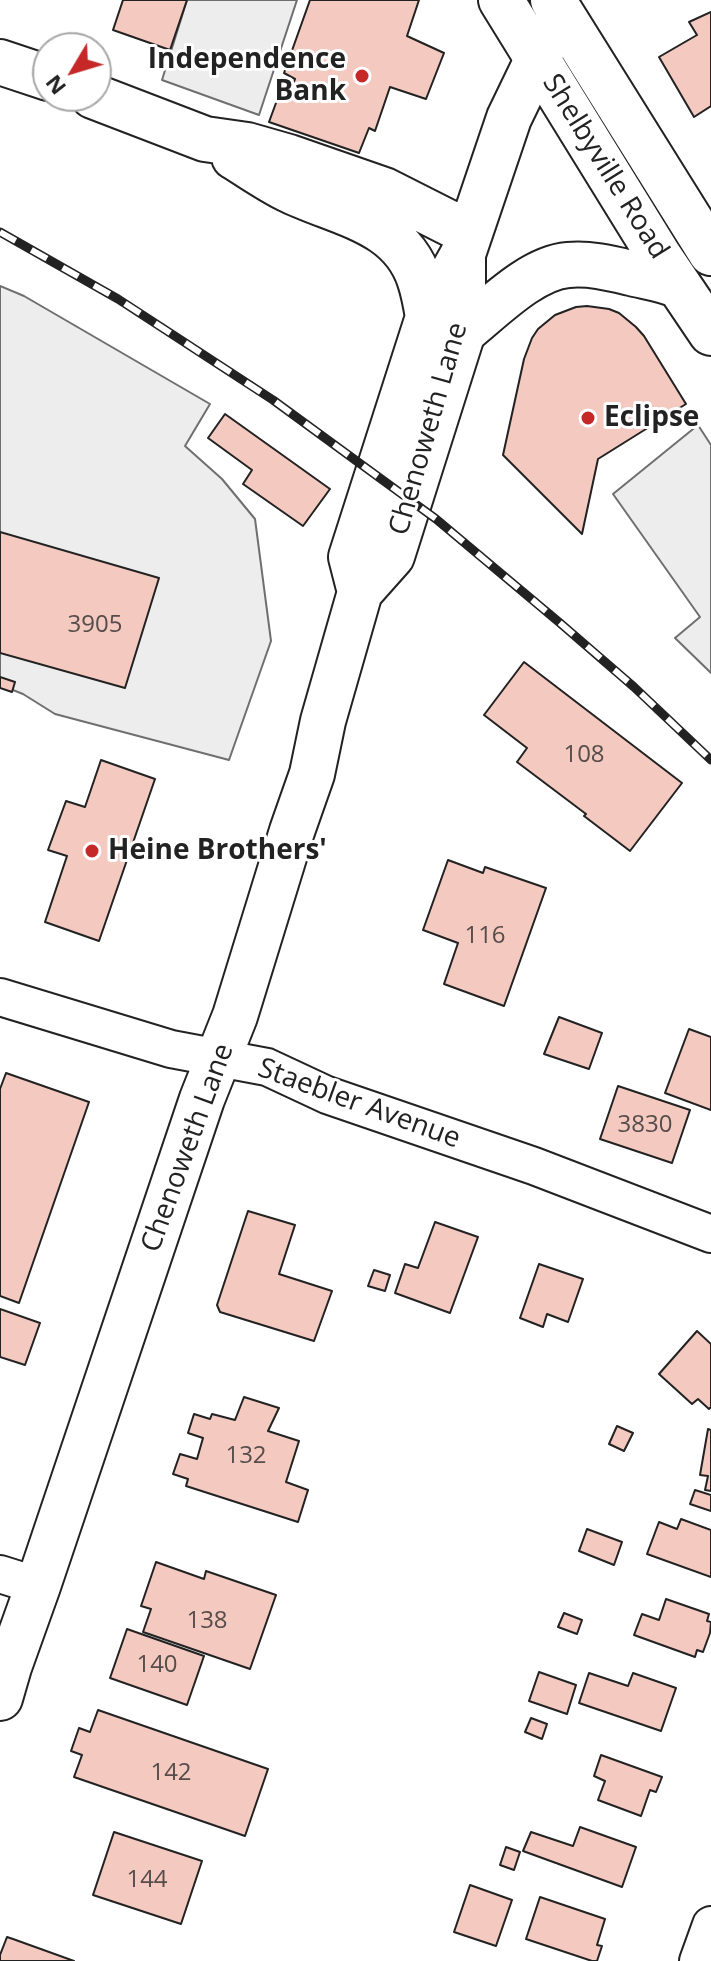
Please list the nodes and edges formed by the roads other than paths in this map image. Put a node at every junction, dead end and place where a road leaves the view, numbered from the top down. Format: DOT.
graph roads {
  1 [pos="501,0"];
  2 [pos="560,4"];
  3 [pos="538,58"];
  4 [pos="0,62"];
  5 [pos="32,73"];
  6 [pos="112,103"];
  7 [pos="205,139"];
  8 [pos="466,244"];
  9 [pos="711,253"];
  10 [pos="679,286"];
  11 [pos="446,324"];
  12 [pos="711,333"];
  13 [pos="0,997"];
  14 [pos="219,1057"];
  15 [pos="711,1234"];
  16 [pos="19,1580"];
  17 [pos="0,1698"];
  18 [pos="711,1925"];
  19 [pos="698,1961"];
  1 -- 3 [label="main road, Shelbyville Road"];
  2 -- 3 [label="main road, Chenoweth Lane"];
  2 -- 9 [label="main road, Shelbyville Road"];
  3 -- 8 [label="main road, Chenoweth Lane"];
  3 -- 10 [label="main road, Shelbyville Road"];
  4 -- 5 [label="main road"];
  6 -- 7 [label="main road"];
  7 -- 8 [label="main road"];
  7 -- 11 [label="main road"];
  8 -- 11 [label="main road, Chenoweth Lane"];
  10 -- 11 [label="main road"];
  10 -- 12 [label="main road, Shelbyville Road"];
  11 -- 14 [label="main road, Chenoweth Lane"];
  13 -- 14 [label="street, Staebler Avenue"];
  14 -- 15 [label="street, Staebler Avenue"];
  14 -- 16 [label="main road, Chenoweth Lane"];
  16 -- 17 [label="main road, Chenoweth Lane"];
  18 -- 19 [label="street"];
}
